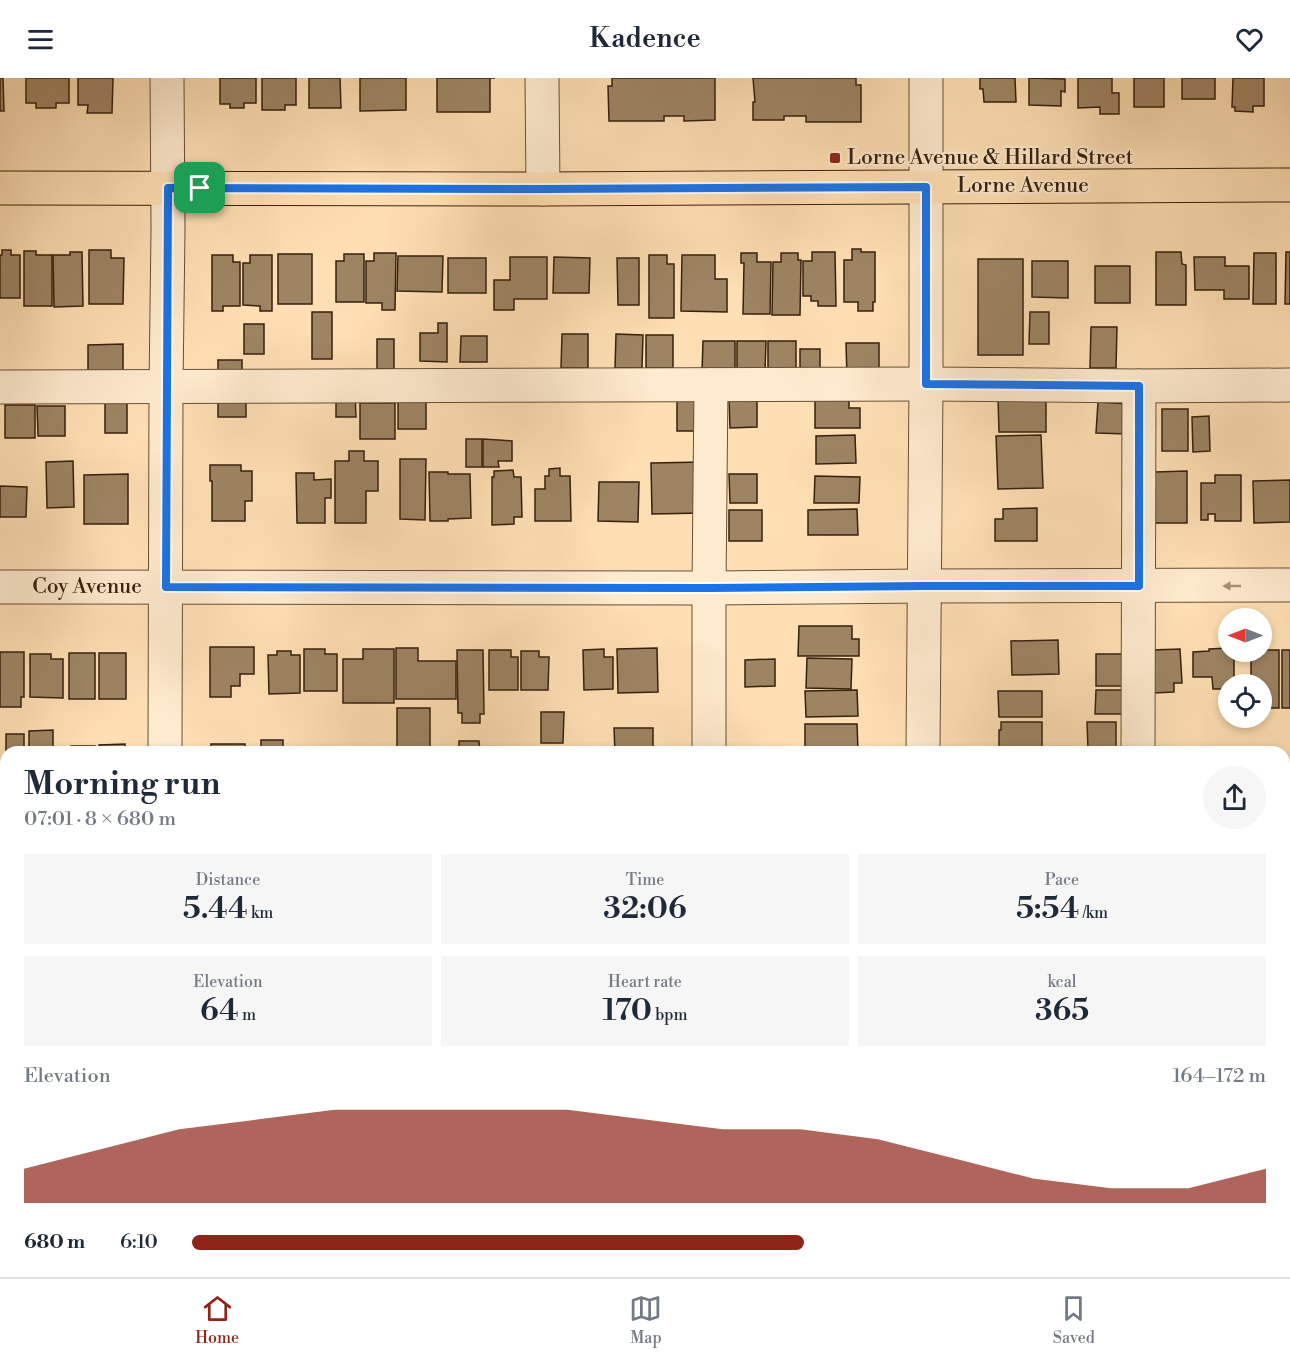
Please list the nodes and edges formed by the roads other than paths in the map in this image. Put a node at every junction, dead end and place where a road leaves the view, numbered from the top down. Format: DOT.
graph roads {
  1 [pos="166,78"];
  2 [pos="542,78"];
  3 [pos="926,78"];
  4 [pos="1290,185"];
  5 [pos="926,187"];
  6 [pos="0,188"];
  7 [pos="168,188"];
  8 [pos="543,189"];
  9 [pos="926,384"];
  10 [pos="711,385"];
  11 [pos="1290,385"];
  12 [pos="1139,386"];
  13 [pos="0,387"];
  14 [pos="166,387"];
  15 [pos="1290,585"];
  16 [pos="925,586"];
  17 [pos="1139,586"];
  18 [pos="166,587"];
  19 [pos="0,588"];
  20 [pos="709,588"];
  21 [pos="165,746"];
  22 [pos="709,746"];
  23 [pos="923,746"];
  24 [pos="1138,746"];
  1 -- 7 [label="street"];
  2 -- 8 [label="street"];
  3 -- 5 [label="street"];
  4 -- 5 [label="main road, Lorne Avenue"];
  5 -- 8 [label="main road, Lorne Avenue"];
  5 -- 9 [label="street"];
  6 -- 7 [label="main road, Lorne Avenue"];
  7 -- 8 [label="main road, Lorne Avenue"];
  7 -- 14 [label="street"];
  9 -- 10 [label="street"];
  9 -- 12 [label="street"];
  9 -- 16 [label="street"];
  10 -- 14 [label="street"];
  10 -- 20 [label="street"];
  11 -- 12 [label="street"];
  12 -- 17 [label="street"];
  13 -- 14 [label="street"];
  14 -- 18 [label="street"];
  15 -- 17 [label="street, Coy Avenue, one-way"];
  16 -- 17 [label="street, Coy Avenue"];
  16 -- 20 [label="street, Coy Avenue"];
  16 -- 23 [label="street"];
  17 -- 24 [label="street"];
  18 -- 19 [label="street, Coy Avenue"];
  18 -- 20 [label="street, Coy Avenue"];
  18 -- 21 [label="street"];
  20 -- 22 [label="street"];
}
